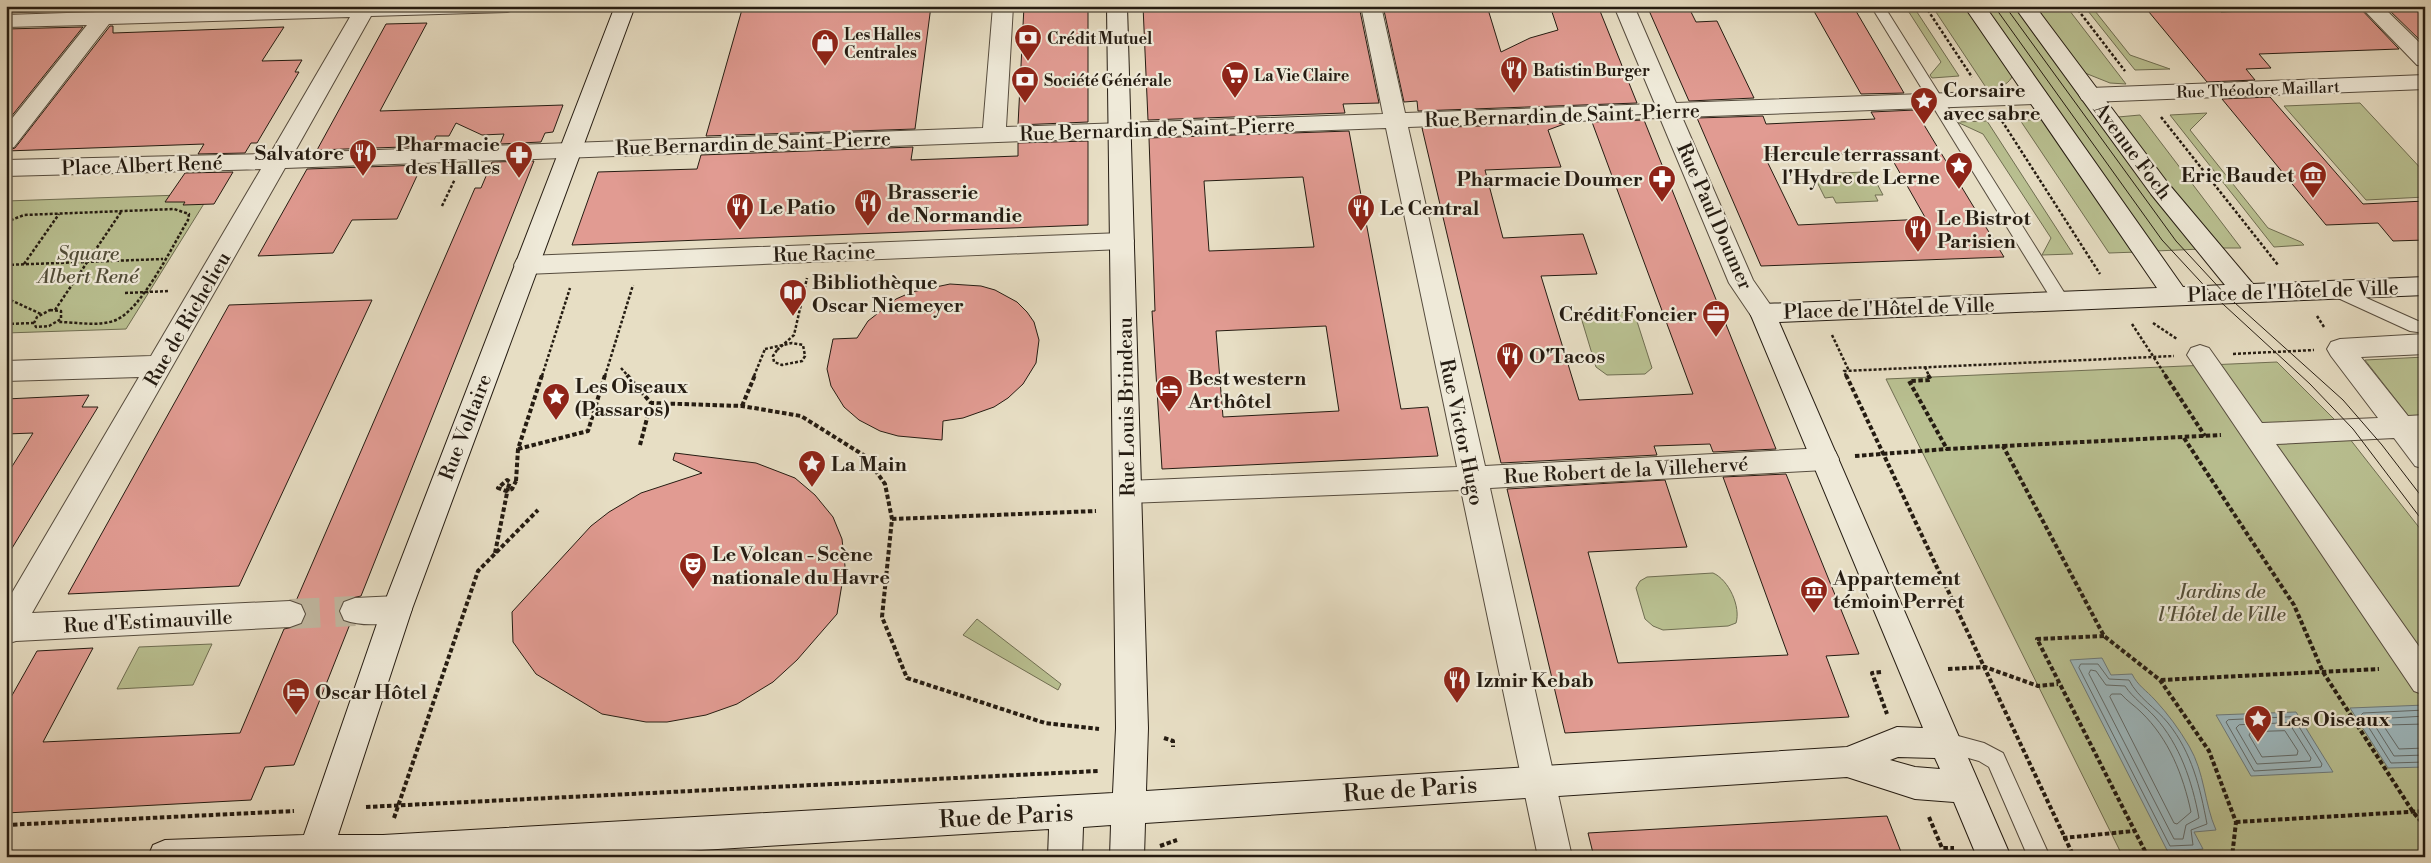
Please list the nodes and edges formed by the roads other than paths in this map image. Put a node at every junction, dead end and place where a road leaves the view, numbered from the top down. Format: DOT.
graph roads {
  1 [pos="507,6"];
  2 [pos="625,6"];
  3 [pos="1003,6"];
  4 [pos="1116,6"];
  5 [pos="1371,6"];
  6 [pos="1624,6"];
  7 [pos="1877,6"];
  8 [pos="1974,6"];
  9 [pos="2024,6"];
  10 [pos="2370,6"];
  11 [pos="366,8"];
  12 [pos="108,12"];
  13 [pos="6,21"];
  14 [pos="2425,60"];
  15 [pos="2425,82"];
  16 [pos="2090,95"];
  17 [pos="2037,97"];
  18 [pos="1936,100"];
  19 [pos="1668,111"];
  20 [pos="1396,121"];
  21 [pos="1120,130"];
  22 [pos="994,134"];
  23 [pos="6,142"];
  24 [pos="570,149"];
  25 [pos="278,161"];
  26 [pos="6,168"];
  27 [pos="1122,242"];
  28 [pos="526,264"];
  29 [pos="2425,286"];
  30 [pos="2333,289"];
  31 [pos="2246,293"];
  32 [pos="2176,296"];
  33 [pos="2061,301"];
  34 [pos="1763,313"];
  35 [pos="2425,327"];
  36 [pos="2425,344"];
  37 [pos="2200,355"];
  38 [pos="160,366"];
  39 [pos="6,371"];
  40 [pos="2413,427"];
  41 [pos="2254,434"];
  42 [pos="2425,458"];
  43 [pos="1824,459"];
  44 [pos="1472,478"];
  45 [pos="1128,492"];
  46 [pos="398,609"];
  47 [pos="355,611"];
  48 [pos="290,614"];
  49 [pos="7,629"];
  50 [pos="2421,672"];
  51 [pos="1947,743"];
  52 [pos="1847,762"];
  53 [pos="1539,781"];
  54 [pos="1964,788"];
  55 [pos="1130,808"];
  56 [pos="1066,812"];
  57 [pos="2035,848"];
  58 [pos="315,854"];
  59 [pos="165,857"];
  60 [pos="1065,857"];
  61 [pos="1127,857"];
  62 [pos="1555,857"];
  63 [pos="1994,857"];
  1 -- 11 [label="street"];
  2 -- 24 [label="street, Rue Voltaire"];
  3 -- 22 [label="street"];
  4 -- 21 [label="street, Rue Louis Brindeau"];
  5 -- 20 [label="street, Rue Victor Hugo"];
  6 -- 19 [label="street, Rue Paul Doumer"];
  7 -- 18 [label="lane"];
  8 -- 17 [label="street"];
  9 -- 16 [label="street, Avenue Foch"];
  10 -- 14 [label="street"];
  11 -- 12 [label="street"];
  11 -- 25 [label="street, Rue de Richelieu"];
  12 -- 13 [label="street"];
  12 -- 23 [label="street"];
  15 -- 16 [label="street, Rue Théodore Maillart"];
  16 -- 31 [label="street, Avenue Foch"];
  17 -- 18 [label="street, Rue Bernardin de Saint-Pierre"];
  17 -- 32 [label="street"];
  18 -- 19 [label="street, Rue Bernardin de Saint-Pierre"];
  18 -- 33 [label="lane"];
  19 -- 20 [label="street, Rue Bernardin de Saint-Pierre"];
  19 -- 34 [label="street, Rue Paul Doumer"];
  20 -- 21 [label="street, Rue Bernardin de Saint-Pierre"];
  20 -- 44 [label="street, Rue Victor Hugo"];
  21 -- 22 [label="street, Rue Bernardin de Saint-Pierre"];
  21 -- 27 [label="street, Rue Louis Brindeau"];
  22 -- 24 [label="street, Rue Bernardin de Saint-Pierre"];
  24 -- 25 [label="street, Rue Bernardin de Saint-Pierre"];
  24 -- 28 [label="street, Rue Voltaire"];
  25 -- 26 [label="street, Place Albert René"];
  25 -- 38 [label="street, Rue de Richelieu"];
  27 -- 28 [label="street, Rue Racine"];
  27 -- 45 [label="street, Rue Louis Brindeau"];
  28 -- 46 [label="street, Rue Voltaire"];
  29 -- 30 [label="street, Place de l'Hôtel de Ville"];
  30 -- 31 [label="street, Place de l'Hôtel de Ville"];
  30 -- 35 [label="lane"];
  31 -- 32 [label="street, Place de l'Hôtel de Ville"];
  32 -- 33 [label="street, Place de l'Hôtel de Ville"];
  33 -- 34 [label="street, Place de l'Hôtel de Ville"];
  34 -- 43 [label="street, Place de l'Hôtel de Ville"];
  36 -- 40 [label="street"];
  37 -- 41 [label="street"];
  38 -- 39 [label="street"];
  38 -- 49 [label="street, Rue de Richelieu"];
  40 -- 41 [label="street"];
  40 -- 42 [label="street"];
  41 -- 50 [label="street"];
  43 -- 44 [label="street, Rue Robert de la Villehervé"];
  43 -- 51 [label="street, Place de l'Hôtel de Ville"];
  44 -- 45 [label="street, Rue Robert de la Villehervé"];
  44 -- 53 [label="street, Rue Victor Hugo"];
  45 -- 55 [label="street, Rue Louis Brindeau"];
  46 -- 47 [label="street"];
  46 -- 58 [label="street, Rue Voltaire"];
  48 -- 49 [label="street, Rue d'Estimauville"];
  51 -- 52 [label="street, Rue de Paris"];
  51 -- 54 [label="street, Place de l'Hôtel de Ville"];
  51 -- 57 [label="lane"];
  52 -- 53 [label="street, Rue de Paris"];
  52 -- 54 [label="street, Rue de Paris"];
  53 -- 55 [label="street, Rue de Paris"];
  53 -- 62 [label="street, Rue Victor Hugo"];
  54 -- 63 [label="street, Place de l'Hôtel de Ville"];
  55 -- 56 [label="street, Rue de Paris"];
  55 -- 61 [label="street, Rue Louis Brindeau"];
  56 -- 58 [label="street, Rue de Paris"];
  56 -- 60 [label="street"];
  58 -- 59 [label="street, Rue de Paris"];
}
